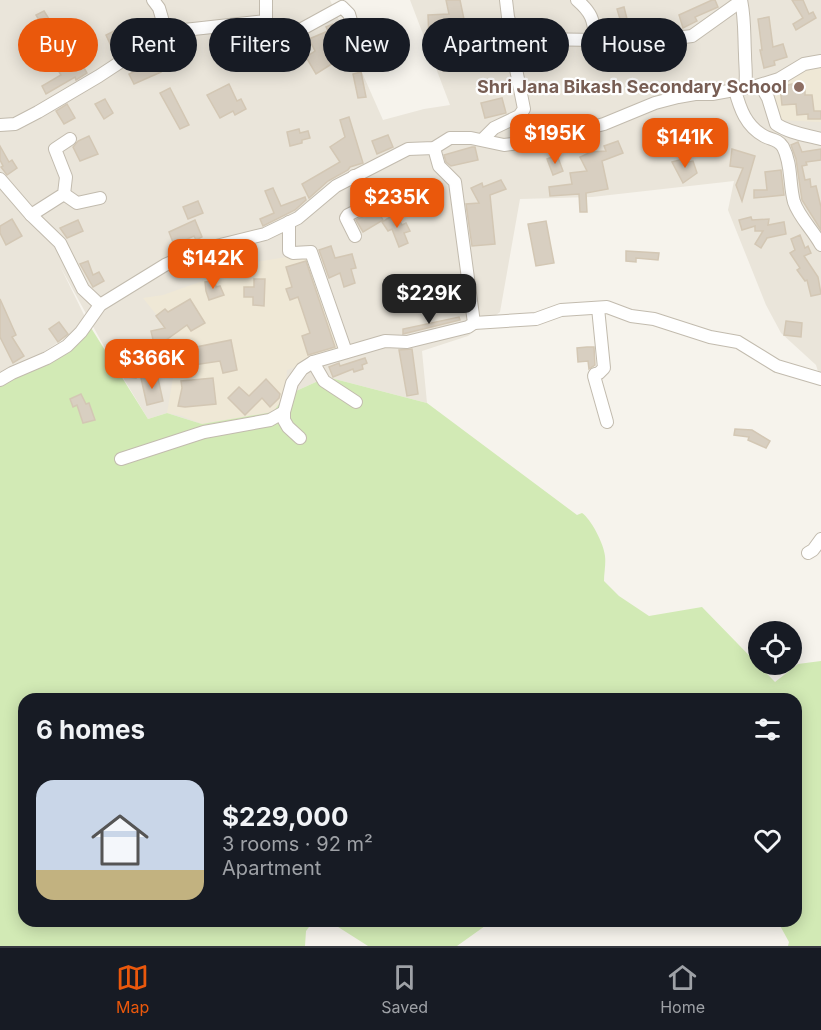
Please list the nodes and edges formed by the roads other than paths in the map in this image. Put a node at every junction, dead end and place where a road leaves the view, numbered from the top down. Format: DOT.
graph roads {
  1 [pos="153,0"];
  2 [pos="266,0"];
  3 [pos="506,0"];
  4 [pos="577,0"];
  5 [pos="741,1"];
  6 [pos="162,18"];
  7 [pos="266,18"];
  8 [pos="350,18"];
  9 [pos="508,18"];
  10 [pos="592,18"];
  11 [pos="311,24"];
  12 [pos="687,37"];
  13 [pos="821,61"];
  14 [pos="110,68"];
  15 [pos="517,72"];
  16 [pos="761,86"];
  17 [pos="740,89"];
  18 [pos="0,125"];
  19 [pos="70,139"];
  20 [pos="485,139"];
  21 [pos="821,140"];
  22 [pos="434,148"];
  23 [pos="354,176"];
  24 [pos="2,184"];
  25 [pos="64,194"];
  26 [pos="100,198"];
  27 [pos="31,215"];
  28 [pos="289,222"];
  29 [pos="355,236"];
  30 [pos="821,243"];
  31 [pos="100,305"];
  32 [pos="598,308"];
  33 [pos="474,323"];
  34 [pos="346,352"];
  35 [pos="313,362"];
  36 [pos="821,379"];
  37 [pos="0,380"];
  38 [pos="356,402"];
  39 [pos="284,412"];
  40 [pos="608,422"];
  41 [pos="300,438"];
  42 [pos="121,459"];
  43 [pos="821,540"];
  44 [pos="808,553"];
  1 -- 6 [label="street"];
  2 -- 7 [label="street"];
  3 -- 9 [label="street"];
  4 -- 10 [label="street"];
  5 -- 12 [label="street"];
  5 -- 17 [label="street"];
  8 -- 11 [label="street"];
  13 -- 16 [label="street"];
  14 -- 18 [label="street"];
  15 -- 20 [label="street"];
  16 -- 17 [label="street"];
  16 -- 21 [label="street"];
  17 -- 20 [label="street"];
  17 -- 30 [label="street"];
  19 -- 25 [label="street"];
  20 -- 22 [label="street"];
  22 -- 23 [label="street"];
  22 -- 33 [label="street"];
  23 -- 28 [label="street"];
  23 -- 29 [label="street"];
  24 -- 27 [label="street"];
  25 -- 26 [label="street"];
  25 -- 27 [label="street"];
  27 -- 31 [label="street"];
  28 -- 31 [label="street"];
  28 -- 34 [label="street"];
  31 -- 37 [label="street"];
  32 -- 33 [label="street"];
  32 -- 36 [label="street"];
  32 -- 40 [label="street"];
  33 -- 34 [label="street"];
  34 -- 35 [label="street"];
  35 -- 38 [label="street"];
  35 -- 39 [label="street"];
  39 -- 41 [label="street"];
  39 -- 42 [label="street"];
  43 -- 44 [label="street"];
}
